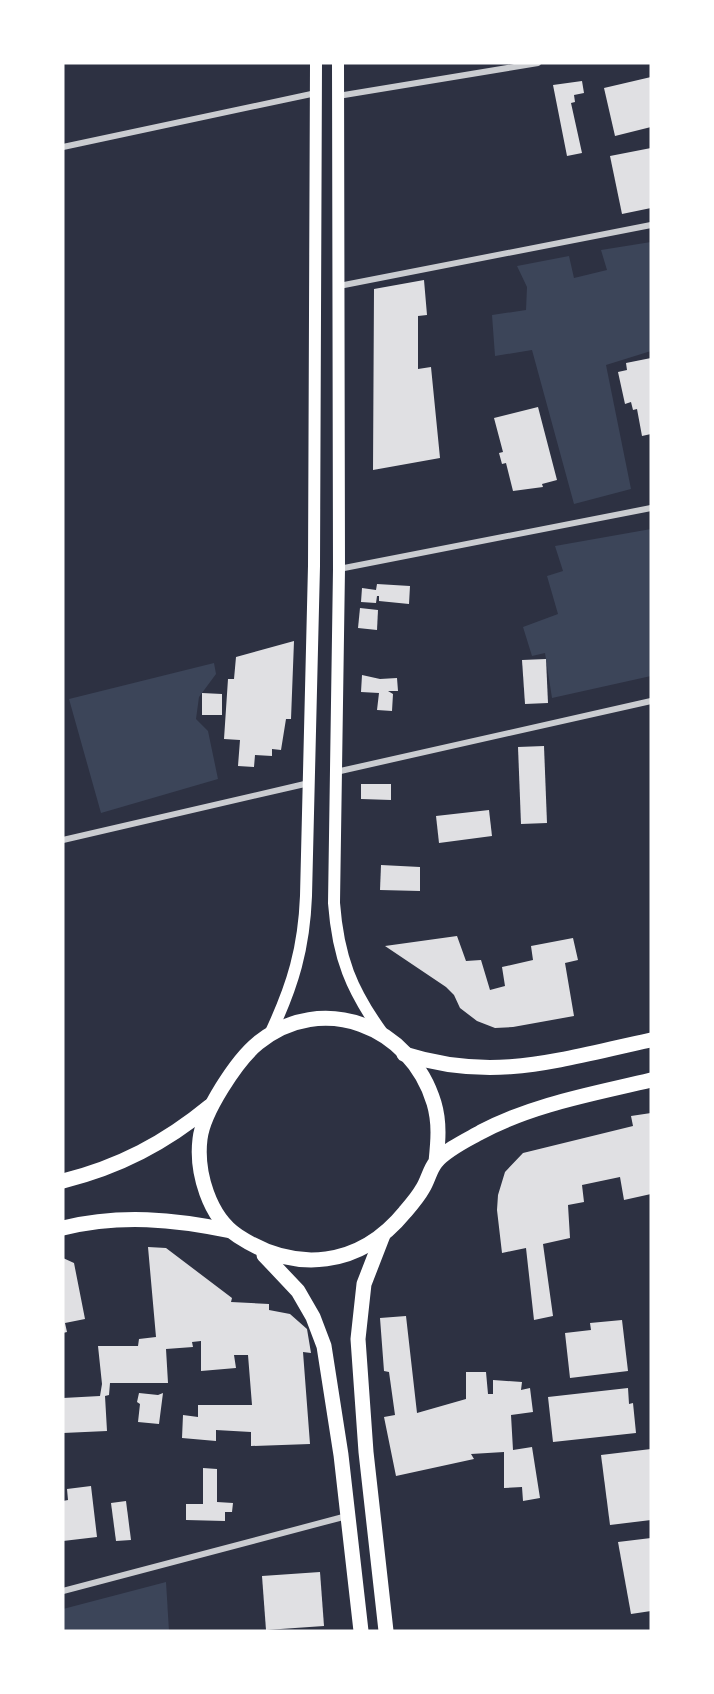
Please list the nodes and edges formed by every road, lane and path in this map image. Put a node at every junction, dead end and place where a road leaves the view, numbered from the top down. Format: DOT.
graph roads {
  1 [pos="316,63"];
  2 [pos="338,63"];
  3 [pos="538,63"];
  4 [pos="316,93"];
  5 [pos="338,96"];
  6 [pos="63,147"];
  7 [pos="651,225"];
  8 [pos="338,286"];
  9 [pos="651,508"];
  10 [pos="339,569"];
  11 [pos="651,700"];
  12 [pos="336,772"];
  13 [pos="309,783"];
  14 [pos="63,840"];
  15 [pos="272,1032"];
  16 [pos="385,1037"];
  17 [pos="651,1040"];
  18 [pos="404,1053"];
  19 [pos="651,1080"];
  20 [pos="210,1106"];
  21 [pos="436,1162"];
  22 [pos="63,1181"];
  23 [pos="63,1228"];
  24 [pos="231,1231"];
  25 [pos="383,1235"];
  26 [pos="255,1247"];
  27 [pos="347,1516"];
  28 [pos="63,1591"];
  29 [pos="361,1631"];
  30 [pos="386,1631"];
  1 -- 4 [label="main road"];
  2 -- 5 [label="main road"];
  3 -- 5 [label="street"];
  4 -- 6 [label="street"];
  4 -- 13 [label="main road"];
  5 -- 8 [label="main road"];
  7 -- 8 [label="street"];
  8 -- 10 [label="main road"];
  9 -- 10 [label="street"];
  10 -- 12 [label="main road"];
  11 -- 12 [label="street"];
  12 -- 16 [label="main road"];
  13 -- 14 [label="street"];
  13 -- 15 [label="main road"];
  15 -- 16 [label="main road"];
  15 -- 20 [label="main road"];
  16 -- 18 [label="main road"];
  17 -- 18 [label="main road"];
  18 -- 21 [label="main road"];
  19 -- 21 [label="main road"];
  20 -- 22 [label="main road"];
  20 -- 24 [label="main road"];
  21 -- 25 [label="main road"];
  23 -- 24 [label="main road"];
  24 -- 26 [label="main road"];
  25 -- 26 [label="main road"];
  25 -- 30 [label="main road"];
  26 -- 27 [label="main road"];
  27 -- 28 [label="street"];
  27 -- 29 [label="main road"];
}
